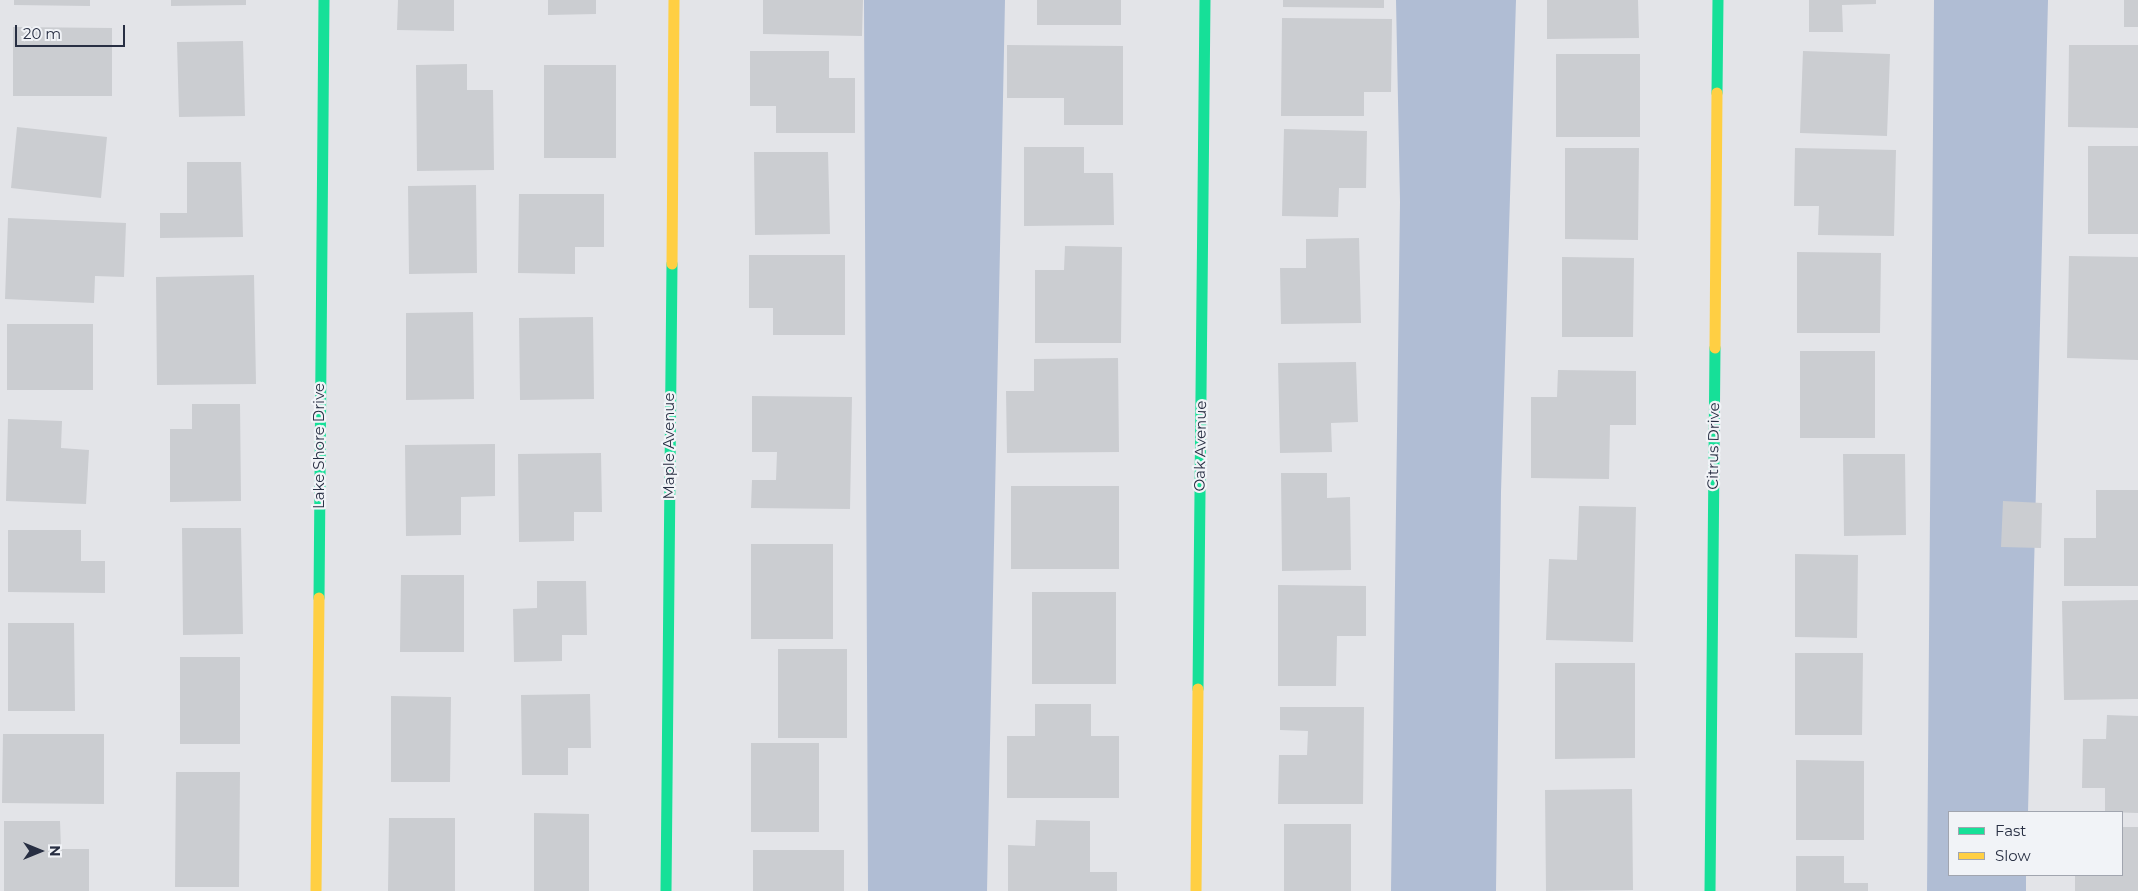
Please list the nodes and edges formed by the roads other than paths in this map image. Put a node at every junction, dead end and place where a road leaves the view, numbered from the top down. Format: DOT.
graph roads {
  1 [pos="324,0"];
  2 [pos="674,0"];
  3 [pos="1205,0"];
  4 [pos="1718,0"];
  5 [pos="316,891"];
  6 [pos="666,891"];
  7 [pos="1196,891"];
  8 [pos="1710,891"];
  1 -- 5 [label="street, Lake Shore Drive"];
  2 -- 6 [label="street, Maple Avenue"];
  3 -- 7 [label="street, Oak Avenue"];
  4 -- 8 [label="street, Citrus Drive"];
}
